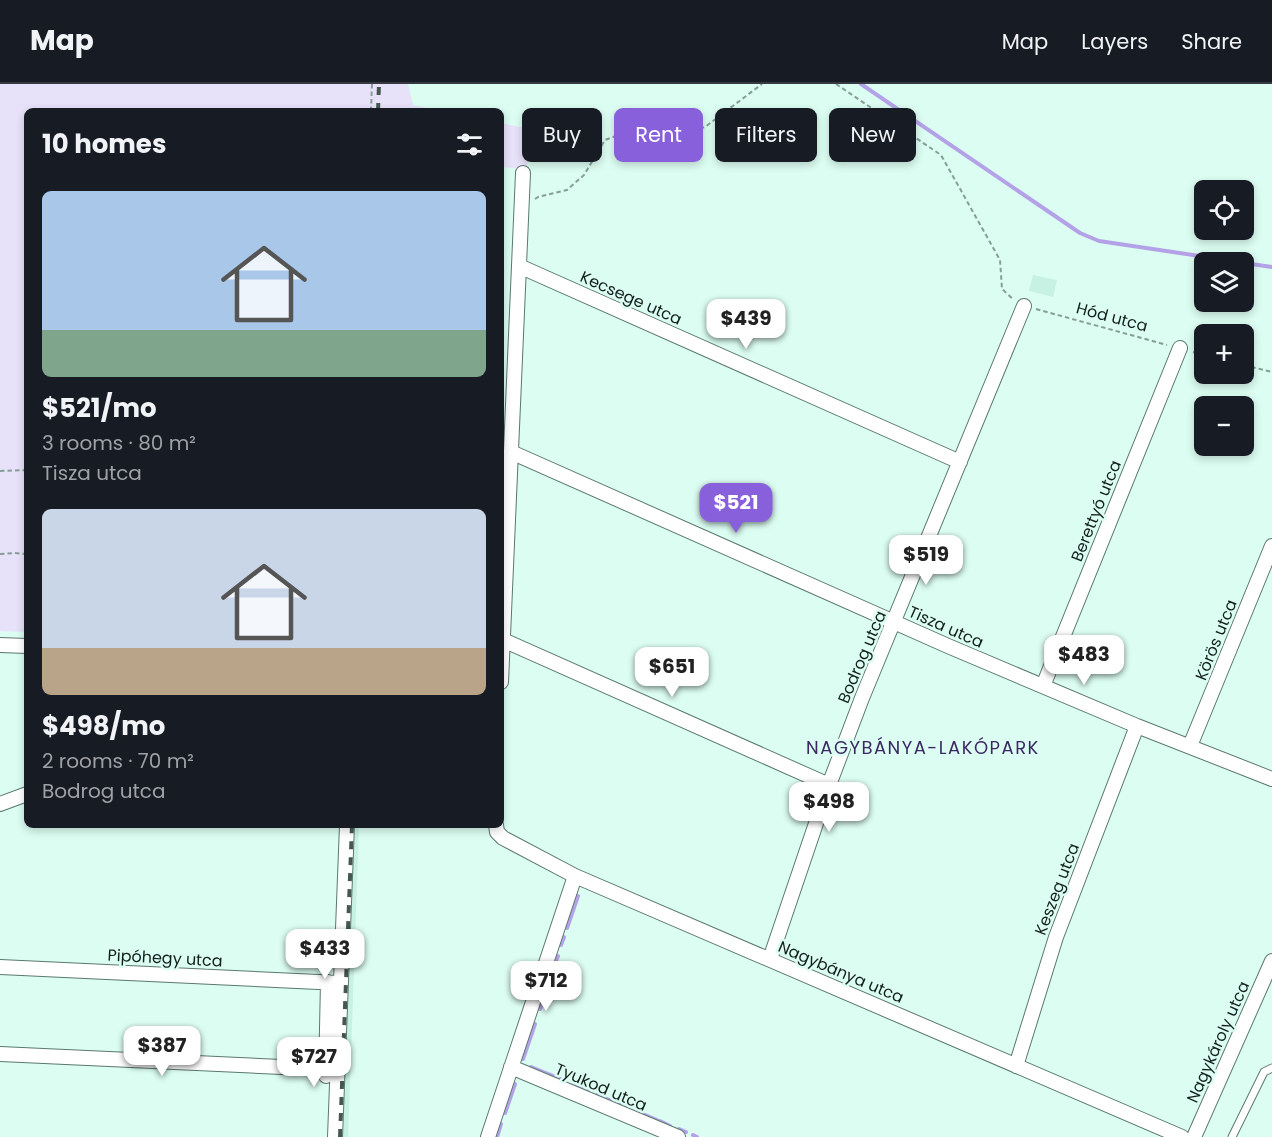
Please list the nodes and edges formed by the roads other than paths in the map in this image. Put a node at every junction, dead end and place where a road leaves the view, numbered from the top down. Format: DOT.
graph roads {
  1 [pos="522,173"];
  2 [pos="519,266"];
  3 [pos="1019,303"];
  4 [pos="1180,348"];
  5 [pos="511,452"];
  6 [pos="960,462"];
  7 [pos="1272,546"];
  8 [pos="504,616"];
  9 [pos="894,622"];
  10 [pos="504,640"];
  11 [pos="0,645"];
  12 [pos="24,646"];
  13 [pos="1043,686"];
  14 [pos="1137,726"];
  15 [pos="1190,746"];
  16 [pos="1272,779"];
  17 [pos="829,785"];
  18 [pos="24,795"];
  19 [pos="0,804"];
  20 [pos="348,828"];
  21 [pos="497,828"];
  22 [pos="575,876"];
  23 [pos="770,959"];
  24 [pos="1272,961"];
  25 [pos="0,967"];
  26 [pos="334,983"];
  27 [pos="0,1054"];
  28 [pos="1016,1066"];
  29 [pos="511,1067"];
  30 [pos="1272,1068"];
  31 [pos="325,1070"];
  32 [pos="337,1099"];
  33 [pos="335,1137"];
  34 [pos="488,1137"];
  35 [pos="678,1137"];
  36 [pos="1182,1137"];
  37 [pos="1194,1137"];
  38 [pos="1232,1137"];
  1 -- 2 [label="street"];
  2 -- 5 [label="street"];
  2 -- 6 [label="street, Kecsege utca"];
  3 -- 6 [label="street, Bodrog utca"];
  4 -- 13 [label="street, Berettyó utca"];
  5 -- 8 [label="street"];
  5 -- 9 [label="street, Tisza utca"];
  6 -- 9 [label="street, Bodrog utca"];
  7 -- 15 [label="street, Körös utca"];
  9 -- 13 [label="street, Tisza utca"];
  9 -- 17 [label="street, Bodrog utca"];
  10 -- 17 [label="street"];
  11 -- 12 [label="street"];
  13 -- 14 [label="street, Tisza utca"];
  14 -- 15 [label="street, Tisza utca"];
  14 -- 28 [label="street, Keszeg utca"];
  15 -- 16 [label="street, Tisza utca"];
  17 -- 23 [label="street, Bodrog utca"];
  18 -- 19 [label="street"];
  20 -- 26 [label="street"];
  21 -- 22 [label="street, Nagybánya utca"];
  22 -- 23 [label="street, Nagybánya utca"];
  22 -- 29 [label="street"];
  23 -- 28 [label="street, Nagybánya utca"];
  24 -- 37 [label="street, Nagykároly utca"];
  25 -- 26 [label="street, Pipóhegy utca"];
  26 -- 31 [label="street"];
  26 -- 32 [label="street"];
  27 -- 31 [label="street"];
  28 -- 36 [label="street, Nagybánya utca"];
  29 -- 34 [label="street"];
  29 -- 35 [label="street, Tyukod utca"];
  30 -- 38 [label="lane"];
  31 -- 32 [label="street"];
  32 -- 33 [label="street"];
}
